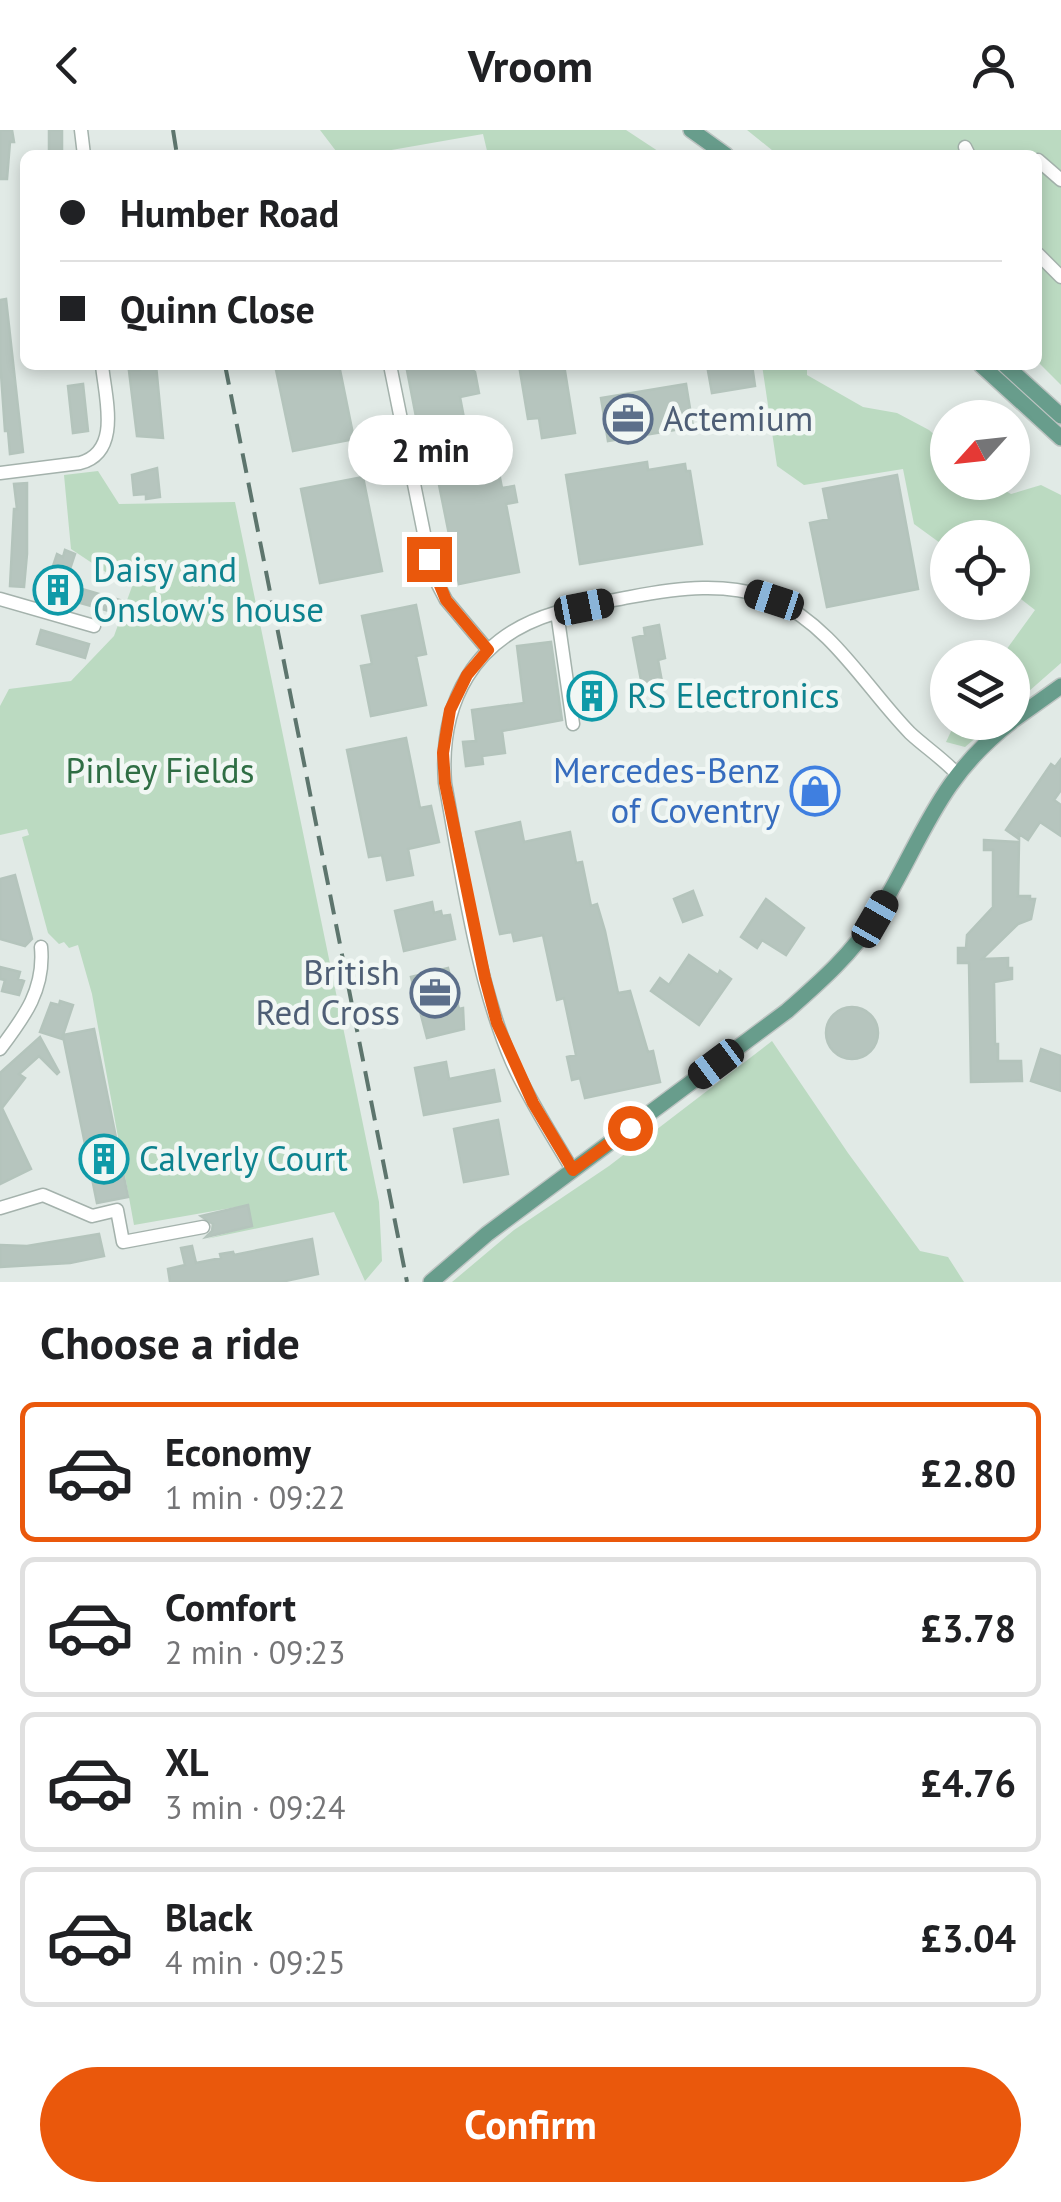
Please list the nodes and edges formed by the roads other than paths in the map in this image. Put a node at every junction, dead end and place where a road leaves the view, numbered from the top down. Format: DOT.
graph roads {
  1 [pos="691,130"];
  2 [pos="719,150"];
  3 [pos="1042,162"];
  4 [pos="1061,180"];
  5 [pos="1042,258"];
  6 [pos="1061,276"];
  7 [pos="102,370"];
  8 [pos="391,370"];
  9 [pos="986,370"];
  10 [pos="1010,370"];
  11 [pos="1061,416"];
  12 [pos="1061,438"];
  13 [pos="0,473"];
  14 [pos="0,599"];
  15 [pos="557,612"];
  16 [pos="94,626"];
  17 [pos="488,650"];
  18 [pos="1061,686"];
  19 [pos="1030,709"];
  20 [pos="573,724"];
  21 [pos="989,740"];
  22 [pos="956,773"];
  23 [pos="41,947"];
  24 [pos="0,1049"];
  25 [pos="573,1170"];
  26 [pos="0,1208"];
  27 [pos="203,1226"];
  28 [pos="431,1282"];
  1 -- 2 [label="main road"];
  3 -- 4 [label="street"];
  5 -- 6 [label="street"];
  7 -- 13 [label="street"];
  8 -- 17 [label="street"];
  9 -- 12 [label="main road"];
  10 -- 11 [label="main road"];
  14 -- 16 [label="street"];
  15 -- 17 [label="street"];
  15 -- 20 [label="street"];
  15 -- 22 [label="street"];
  17 -- 25 [label="street"];
  18 -- 19 [label="main road"];
  21 -- 22 [label="main road"];
  22 -- 25 [label="main road"];
  23 -- 24 [label="street"];
  25 -- 28 [label="main road"];
  26 -- 27 [label="street"];
}
